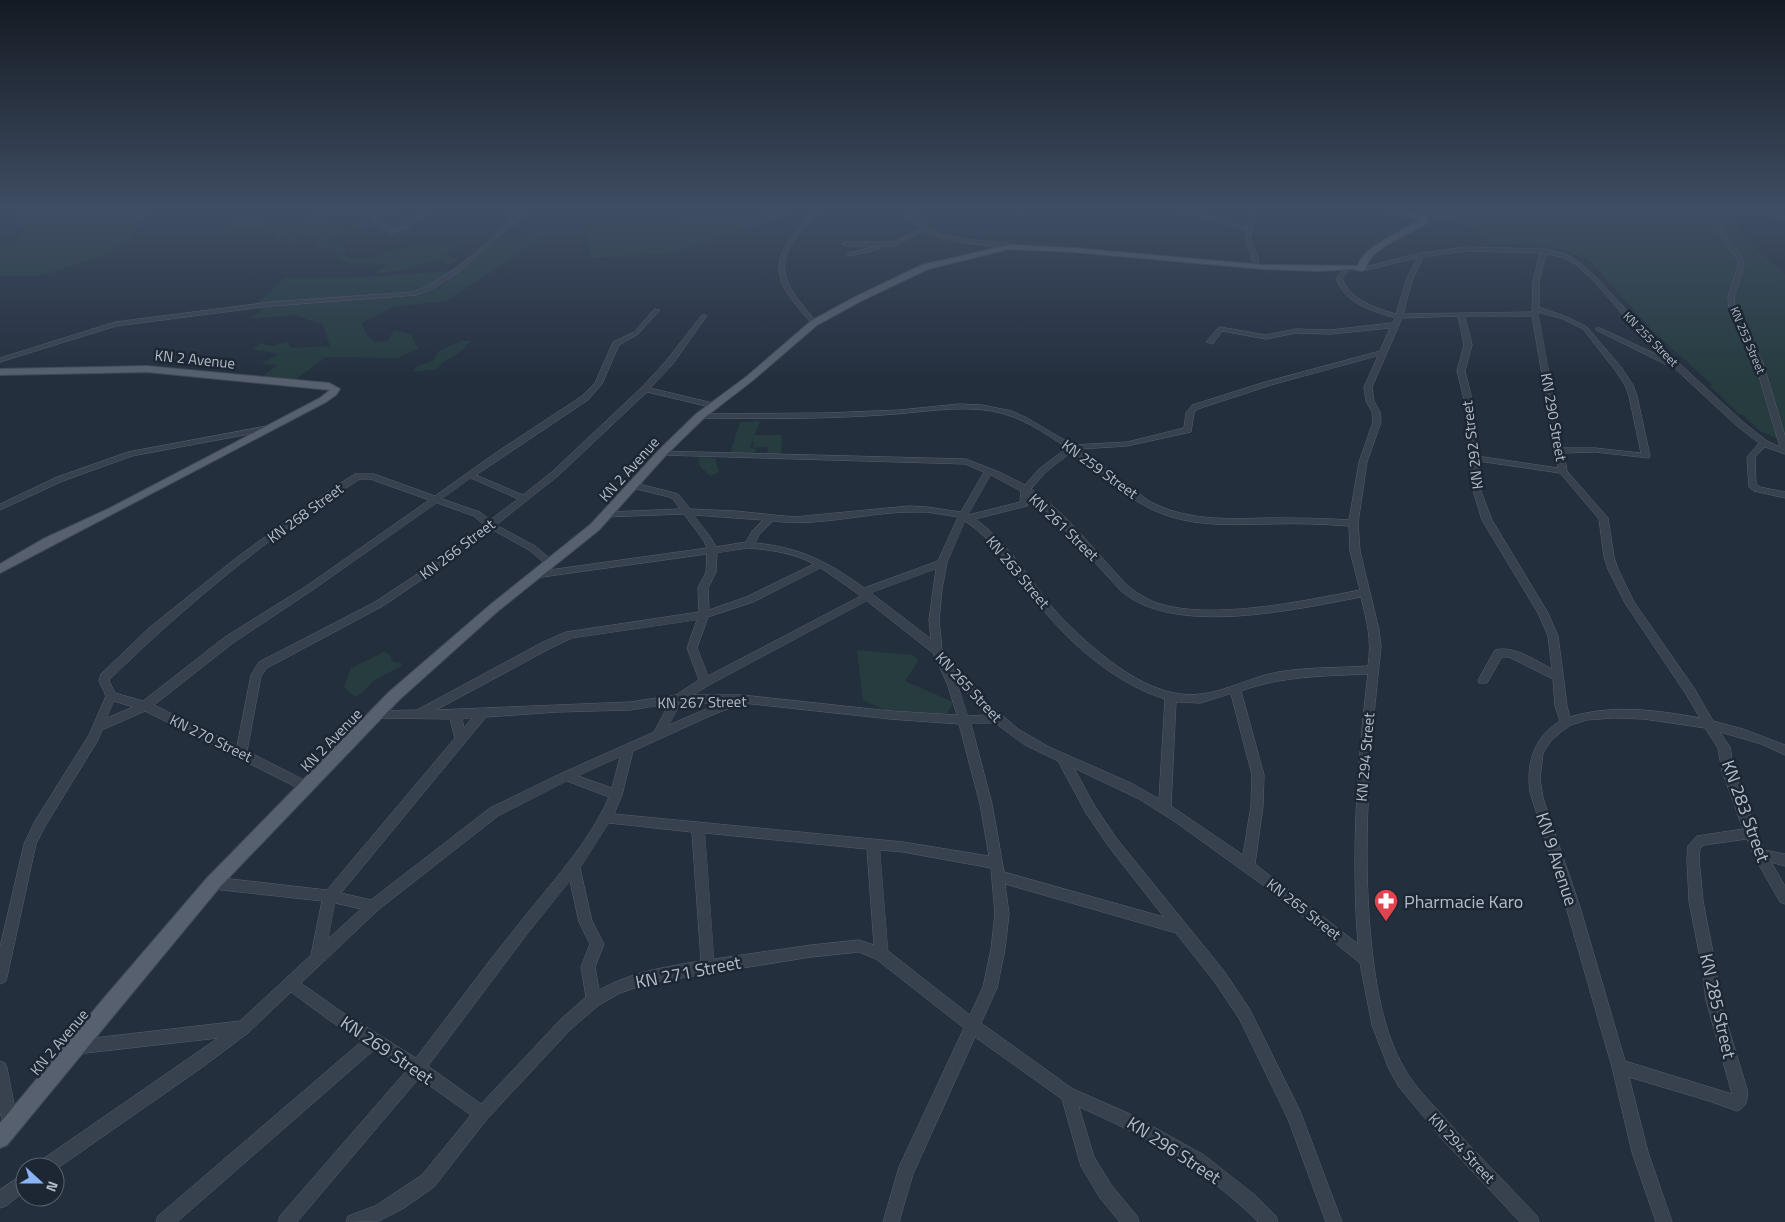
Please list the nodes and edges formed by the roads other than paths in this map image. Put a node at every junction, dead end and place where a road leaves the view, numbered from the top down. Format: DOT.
graph roads {
  1 [pos="461,266"];
  2 [pos="781,266"];
  3 [pos="929,266"];
  4 [pos="1256,266"];
  5 [pos="1375,266"];
  6 [pos="1416,266"];
  7 [pos="1540,266"];
  8 [pos="1580,266"];
  9 [pos="1741,266"];
  10 [pos="1348,268"];
  11 [pos="1362,269"];
  12 [pos="657,310"];
  13 [pos="1535,311"];
  14 [pos="1461,314"];
  15 [pos="704,316"];
  16 [pos="1397,319"];
  17 [pos="814,323"];
  18 [pos="1598,329"];
  19 [pos="1210,342"];
  20 [pos="1382,353"];
  21 [pos="0,360"];
  22 [pos="1680,368"];
  23 [pos="0,372"];
  24 [pos="645,389"];
  25 [pos="714,406"];
  26 [pos="700,416"];
  27 [pos="268,428"];
  28 [pos="1764,444"];
  29 [pos="1074,447"];
  30 [pos="1560,451"];
  31 [pos="1785,451"];
  32 [pos="662,453"];
  33 [pos="1473,458"];
  34 [pos="989,471"];
  35 [pos="1563,471"];
  36 [pos="470,475"];
  37 [pos="635,486"];
  38 [pos="1026,490"];
  39 [pos="1785,495"];
  40 [pos="523,498"];
  41 [pos="434,499"];
  42 [pos="0,507"];
  43 [pos="688,513"];
  44 [pos="608,515"];
  45 [pos="965,517"];
  46 [pos="770,519"];
  47 [pos="1353,523"];
  48 [pos="490,525"];
  49 [pos="749,545"];
  50 [pos="712,549"];
  51 [pos="550,563"];
  52 [pos="942,563"];
  53 [pos="822,564"];
  54 [pos="0,569"];
  55 [pos="535,575"];
  56 [pos="1364,593"];
  57 [pos="866,594"];
  58 [pos="704,615"];
  59 [pos="937,651"];
  60 [pos="1373,670"];
  61 [pos="1558,676"];
  62 [pos="1484,680"];
  63 [pos="705,682"];
  64 [pos="1235,690"];
  65 [pos="111,696"];
  66 [pos="1171,696"];
  67 [pos="678,699"];
  68 [pos="742,699"];
  69 [pos="145,706"];
  70 [pos="483,713"];
  71 [pos="377,714"];
  72 [pos="420,714"];
  73 [pos="455,715"];
  74 [pos="996,719"];
  75 [pos="964,720"];
  76 [pos="1566,722"];
  77 [pos="1708,724"];
  78 [pos="99,727"];
  79 [pos="658,734"];
  80 [pos="461,739"];
  81 [pos="628,748"];
  82 [pos="1785,750"];
  83 [pos="241,753"];
  84 [pos="1062,758"];
  85 [pos="566,776"];
  86 [pos="301,792"];
  87 [pos="616,795"];
  88 [pos="1165,808"];
  89 [pos="606,818"];
  90 [pos="698,826"];
  91 [pos="1752,833"];
  92 [pos="873,844"];
  93 [pos="1759,854"];
  94 [pos="1785,860"];
  95 [pos="1248,866"];
  96 [pos="573,867"];
  97 [pos="998,870"];
  98 [pos="213,883"];
  99 [pos="330,896"];
  100 [pos="1785,898"];
  101 [pos="373,906"];
  102 [pos="1181,928"];
  103 [pos="881,954"];
  104 [pos="1366,959"];
  105 [pos="317,960"];
  106 [pos="708,966"];
  107 [pos="0,977"];
  108 [pos="292,984"];
  109 [pos="594,1000"];
  110 [pos="974,1027"];
  111 [pos="243,1028"];
  112 [pos="374,1040"];
  113 [pos="75,1048"];
  114 [pos="1619,1067"];
  115 [pos="0,1068"];
  116 [pos="418,1068"];
  117 [pos="1068,1094"];
  118 [pos="482,1114"];
  119 [pos="10,1125"];
  120 [pos="0,1138"];
  121 [pos="60,1157"];
  122 [pos="15,1189"];
  123 [pos="0,1200"];
  124 [pos="164,1222"];
  125 [pos="286,1222"];
  126 [pos="354,1222"];
  127 [pos="890,1222"];
  128 [pos="1132,1222"];
  129 [pos="1270,1222"];
  130 [pos="1334,1222"];
  131 [pos="1531,1222"];
  132 [pos="1664,1222"];
  1 -- 21 [label="street"];
  2 -- 17 [label="street"];
  3 -- 17 [label="main road, KN 2 Avenue"];
  4 -- 10 [label="main road, KN 2 Avenue"];
  5 -- 11 [label="street, KN 255 Street"];
  6 -- 16 [label="street, KN 294 Street"];
  7 -- 13 [label="street, KN 290 Street"];
  8 -- 22 [label="street, KN 255 Street"];
  9 -- 31 [label="street, KN 253 Street"];
  10 -- 11 [label="main road, KN 2 Avenue"];
  10 -- 16 [label="street"];
  12 -- 36 [label="street"];
  13 -- 14 [label="street"];
  13 -- 30 [label="street, KN 290 Street"];
  13 -- 30 [label="street"];
  14 -- 16 [label="street"];
  14 -- 33 [label="street, KN 292 Street"];
  15 -- 24 [label="street, KN 266 Street"];
  16 -- 19 [label="street"];
  16 -- 20 [label="street, KN 294 Street"];
  17 -- 25 [label="main road, KN 2 Avenue"];
  18 -- 22 [label="street"];
  20 -- 29 [label="street"];
  20 -- 47 [label="street, KN 294 Street"];
  22 -- 28 [label="street, KN 255 Street"];
  23 -- 27 [label="main road, KN 2 Avenue"];
  24 -- 25 [label="street"];
  24 -- 40 [label="street, KN 266 Street"];
  25 -- 26 [label="main road, KN 2 Avenue"];
  26 -- 29 [label="street, KN 259 Street"];
  26 -- 32 [label="main road, KN 2 Avenue"];
  27 -- 42 [label="street"];
  27 -- 54 [label="main road, KN 2 Avenue"];
  28 -- 31 [label="street, KN 255 Street"];
  28 -- 39 [label="street"];
  29 -- 38 [label="street"];
  29 -- 47 [label="street, KN 259 Street"];
  30 -- 35 [label="street, KN 290 Street"];
  32 -- 34 [label="street, KN 261 Street"];
  32 -- 37 [label="main road, KN 2 Avenue"];
  33 -- 35 [label="street"];
  33 -- 61 [label="street, KN 292 Street"];
  34 -- 38 [label="street, KN 261 Street"];
  34 -- 45 [label="street"];
  35 -- 77 [label="street, KN 290 Street"];
  36 -- 40 [label="street"];
  36 -- 41 [label="street"];
  37 -- 43 [label="street"];
  37 -- 44 [label="main road, KN 2 Avenue"];
  38 -- 45 [label="street"];
  38 -- 56 [label="street, KN 261 Street"];
  40 -- 48 [label="street, KN 266 Street"];
  41 -- 48 [label="street, KN 268 Street"];
  41 -- 65 [label="street, KN 268 Street"];
  41 -- 69 [label="street"];
  43 -- 44 [label="street, KN 263 Street"];
  43 -- 46 [label="street, KN 263 Street"];
  43 -- 50 [label="street"];
  44 -- 51 [label="main road, KN 2 Avenue"];
  45 -- 46 [label="street, KN 263 Street"];
  45 -- 52 [label="street"];
  45 -- 66 [label="street, KN 263 Street"];
  46 -- 49 [label="street"];
  47 -- 56 [label="street, KN 294 Street"];
  48 -- 51 [label="street, KN 268 Street"];
  48 -- 83 [label="street, KN 266 Street"];
  49 -- 50 [label="street, KN 265 Street"];
  49 -- 53 [label="street, KN 265 Street"];
  50 -- 55 [label="street, KN 265 Street"];
  50 -- 58 [label="street"];
  51 -- 55 [label="main road, KN 2 Avenue"];
  52 -- 57 [label="street"];
  52 -- 59 [label="street"];
  53 -- 57 [label="street, KN 265 Street"];
  53 -- 58 [label="street"];
  55 -- 71 [label="main road, KN 2 Avenue"];
  56 -- 60 [label="street, KN 294 Street"];
  57 -- 59 [label="street, KN 265 Street"];
  57 -- 63 [label="street"];
  58 -- 63 [label="street"];
  58 -- 72 [label="street"];
  59 -- 74 [label="street, KN 265 Street"];
  59 -- 75 [label="street"];
  60 -- 64 [label="street, KN 263 Street"];
  60 -- 104 [label="street, KN 294 Street"];
  61 -- 62 [label="street"];
  61 -- 76 [label="street, KN 292 Street"];
  63 -- 67 [label="street"];
  64 -- 66 [label="street, KN 263 Street"];
  64 -- 95 [label="street"];
  65 -- 69 [label="street, KN 270 Street"];
  65 -- 78 [label="street"];
  66 -- 88 [label="street"];
  67 -- 68 [label="street, KN 267 Street"];
  67 -- 70 [label="street, KN 267 Street"];
  67 -- 79 [label="street"];
  68 -- 75 [label="street, KN 267 Street"];
  68 -- 79 [label="street"];
  69 -- 78 [label="street"];
  69 -- 83 [label="street, KN 270 Street"];
  70 -- 73 [label="street, KN 267 Street"];
  70 -- 80 [label="street"];
  71 -- 72 [label="street, KN 267 Street"];
  71 -- 86 [label="main road, KN 2 Avenue"];
  72 -- 73 [label="street, KN 267 Street"];
  73 -- 80 [label="street"];
  74 -- 75 [label="street, KN 267 Street"];
  74 -- 84 [label="street, KN 265 Street"];
  75 -- 97 [label="street"];
  76 -- 77 [label="street, KN 9 Avenue"];
  76 -- 114 [label="street, KN 9 Avenue"];
  77 -- 82 [label="street, KN 9 Avenue"];
  77 -- 91 [label="street, KN 283 Street"];
  78 -- 107 [label="street"];
  79 -- 81 [label="street"];
  80 -- 99 [label="street"];
  81 -- 85 [label="street"];
  81 -- 87 [label="street"];
  83 -- 86 [label="street, KN 270 Street"];
  84 -- 88 [label="street, KN 265 Street"];
  84 -- 102 [label="street"];
  85 -- 87 [label="street"];
  85 -- 101 [label="street"];
  86 -- 98 [label="main road, KN 2 Avenue"];
  87 -- 89 [label="street"];
  88 -- 95 [label="street, KN 265 Street"];
  89 -- 90 [label="street"];
  89 -- 96 [label="street"];
  90 -- 92 [label="street"];
  90 -- 106 [label="street"];
  91 -- 93 [label="street, KN 283 Street"];
  91 -- 114 [label="street, KN 285 Street"];
  92 -- 97 [label="street"];
  92 -- 103 [label="street"];
  93 -- 94 [label="street"];
  93 -- 100 [label="street, KN 283 Street"];
  95 -- 104 [label="street, KN 265 Street"];
  96 -- 109 [label="street"];
  96 -- 116 [label="street"];
  97 -- 102 [label="street"];
  97 -- 110 [label="street"];
  98 -- 99 [label="street"];
  98 -- 113 [label="main road, KN 2 Avenue"];
  99 -- 101 [label="street"];
  99 -- 105 [label="street"];
  101 -- 105 [label="street"];
  102 -- 130 [label="street"];
  103 -- 106 [label="street, KN 271 Street"];
  103 -- 110 [label="street, KN 271 Street"];
  104 -- 131 [label="street, KN 294 Street"];
  105 -- 108 [label="street"];
  106 -- 109 [label="street, KN 271 Street"];
  108 -- 111 [label="street"];
  108 -- 112 [label="street, KN 269 Street"];
  109 -- 118 [label="street, KN 271 Street"];
  110 -- 117 [label="street, KN 271 Street"];
  110 -- 127 [label="street"];
  111 -- 113 [label="street"];
  111 -- 121 [label="street"];
  112 -- 116 [label="street, KN 269 Street"];
  112 -- 124 [label="street"];
  113 -- 119 [label="main road, KN 2 Avenue"];
  114 -- 132 [label="street, KN 9 Avenue"];
  115 -- 119 [label="street"];
  116 -- 118 [label="street, KN 269 Street"];
  116 -- 125 [label="street"];
  117 -- 128 [label="street"];
  117 -- 129 [label="street, KN 296 Street"];
  118 -- 126 [label="street, KN 271 Street"];
  119 -- 120 [label="main road, KN 2 Avenue"];
  122 -- 123 [label="street"];
}
